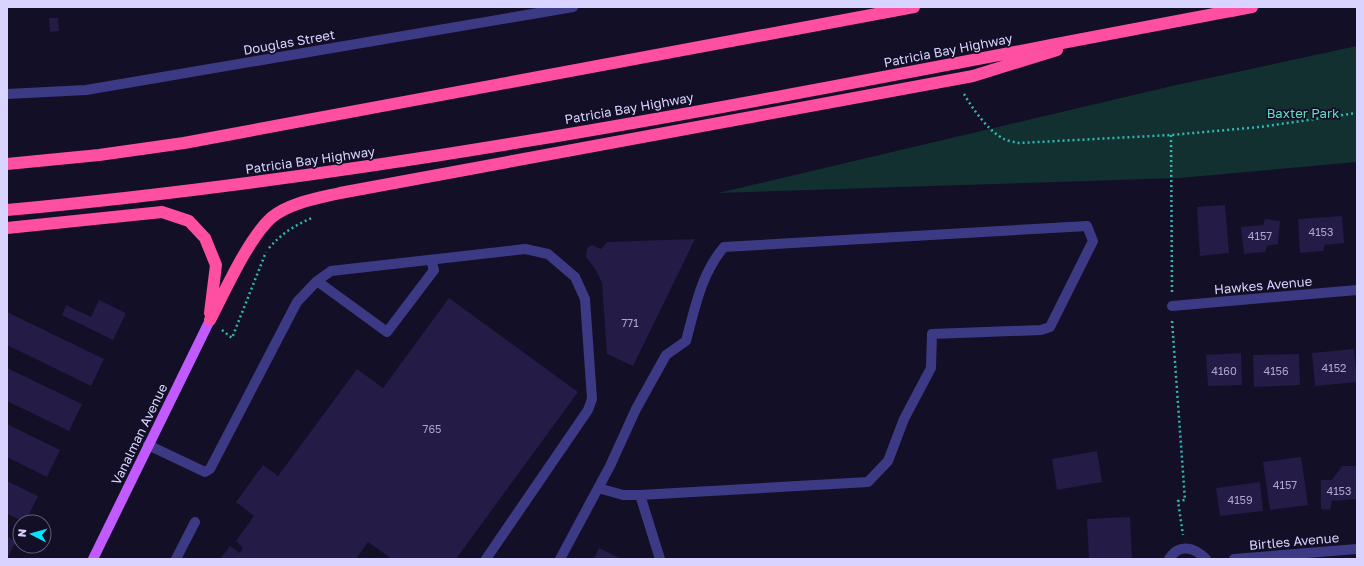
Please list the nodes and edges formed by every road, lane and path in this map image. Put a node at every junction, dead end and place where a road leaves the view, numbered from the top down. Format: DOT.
graph roads {
  1 [pos="573,7"];
  2 [pos="914,7"];
  3 [pos="1252,7"];
  4 [pos="1111,33"];
  5 [pos="962,90"];
  6 [pos="7,94"];
  7 [pos="1357,113"];
  8 [pos="1171,135"];
  9 [pos="7,164"];
  10 [pos="7,210"];
  11 [pos="314,217"];
  12 [pos="7,228"];
  13 [pos="431,260"];
  14 [pos="317,281"];
  15 [pos="1357,290"];
  16 [pos="1172,306"];
  17 [pos="210,320"];
  18 [pos="148,445"];
  19 [pos="598,488"];
  20 [pos="640,495"];
  21 [pos="195,522"];
  22 [pos="1184,548"];
  23 [pos="1357,549"];
  24 [pos="93,559"];
  25 [pos="176,559"];
  26 [pos="486,559"];
  27 [pos="560,559"];
  28 [pos="660,559"];
  29 [pos="1169,559"];
  30 [pos="1206,559"];
  31 [pos="1234,559"];
  1 -- 6 [label="street, Douglas Street"];
  2 -- 9 [label="highway"];
  3 -- 4 [label="highway, Patricia Bay Highway"];
  4 -- 10 [label="highway, Patricia Bay Highway"];
  4 -- 17 [label="highway"];
  5 -- 8 [label="path"];
  7 -- 8 [label="path"];
  8 -- 16 [label="path"];
  11 -- 17 [label="path"];
  12 -- 17 [label="highway"];
  13 -- 14 [label="street"];
  13 -- 14 [label="street"];
  13 -- 26 [label="street"];
  14 -- 18 [label="street"];
  15 -- 16 [label="street, Hawkes Avenue"];
  16 -- 22 [label="path"];
  17 -- 18 [label="main road, Vanalman Avenue"];
  18 -- 24 [label="main road, Vanalman Avenue"];
  19 -- 20 [label="street"];
  19 -- 20 [label="street"];
  19 -- 27 [label="street"];
  20 -- 28 [label="street"];
  21 -- 25 [label="street"];
  22 -- 29 [label="street"];
  22 -- 30 [label="street"];
  23 -- 31 [label="street, Birtles Avenue"];
}
